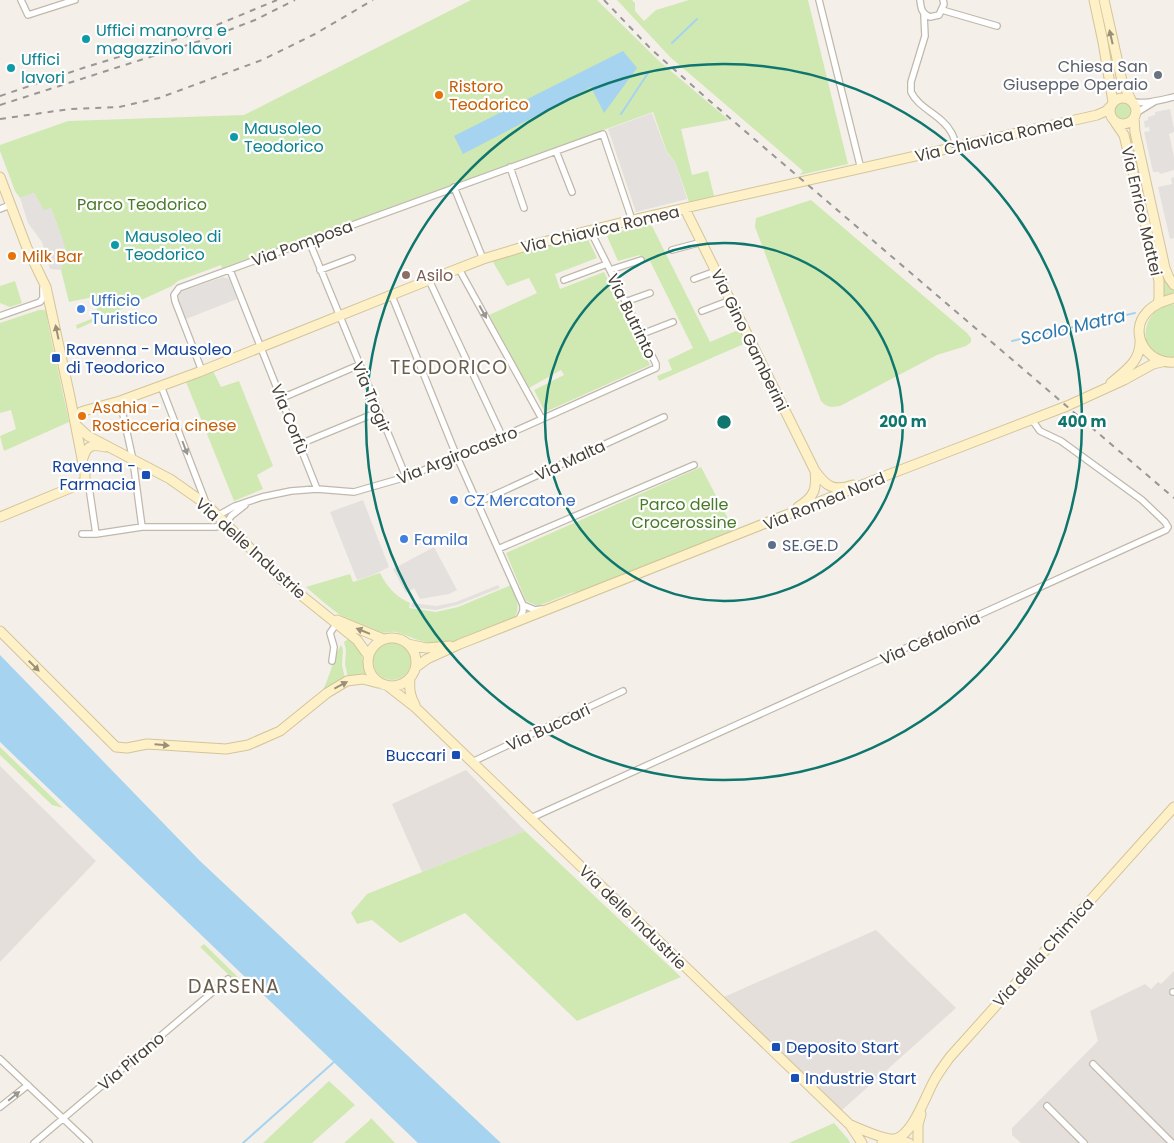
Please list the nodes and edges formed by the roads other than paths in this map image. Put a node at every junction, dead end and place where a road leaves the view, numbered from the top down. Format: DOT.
graph roads {
  1 [pos="21,0"];
  2 [pos="74,0"];
  3 [pos="819,0"];
  4 [pos="920,0"];
  5 [pos="943,0"];
  6 [pos="1094,0"];
  7 [pos="1104,0"];
  8 [pos="942,10"];
  9 [pos="924,15"];
  10 [pos="997,26"];
  11 [pos="1174,97"];
  12 [pos="1132,101"];
  13 [pos="1156,101"];
  14 [pos="1112,104"];
  15 [pos="1097,115"];
  16 [pos="1135,116"];
  17 [pos="1114,120"];
  18 [pos="956,147"];
  19 [pos="556,150"];
  20 [pos="510,167"];
  21 [pos="861,169"];
  22 [pos="0,177"];
  23 [pos="454,187"];
  24 [pos="572,192"];
  25 [pos="10,205"];
  26 [pos="524,208"];
  27 [pos="0,209"];
  28 [pos="685,209"];
  29 [pos="632,220"];
  30 [pos="590,230"];
  31 [pos="308,241"];
  32 [pos="702,242"];
  33 [pos="672,250"];
  34 [pos="352,258"];
  35 [pos="483,259"];
  36 [pos="641,260"];
  37 [pos="608,267"];
  38 [pos="460,269"];
  39 [pos="230,270"];
  40 [pos="320,270"];
  41 [pos="716,271"];
  42 [pos="40,273"];
  43 [pos="694,279"];
  44 [pos="429,280"];
  45 [pos="564,280"];
  46 [pos="1174,286"];
  47 [pos="650,293"];
  48 [pos="392,296"];
  49 [pos="1174,298"];
  50 [pos="731,300"];
  51 [pos="626,302"];
  52 [pos="1158,303"];
  53 [pos="702,311"];
  54 [pos="0,316"];
  55 [pos="339,317"];
  56 [pos="672,322"];
  57 [pos="642,334"];
  58 [pos="1140,340"];
  59 [pos="262,348"];
  60 [pos="1162,362"];
  61 [pos="1174,362"];
  62 [pos="359,365"];
  63 [pos="656,368"];
  64 [pos="202,371"];
  65 [pos="161,386"];
  66 [pos="1103,389"];
  67 [pos="70,397"];
  68 [pos="282,398"];
  69 [pos="120,401"];
  70 [pos="87,410"];
  71 [pos="378,412"];
  72 [pos="664,417"];
  73 [pos="542,419"];
  74 [pos="1032,420"];
  75 [pos="75,423"];
  76 [pos="502,436"];
  77 [pos="300,444"];
  78 [pos="110,448"];
  79 [pos="457,457"];
  80 [pos="133,460"];
  81 [pos="82,461"];
  82 [pos="694,465"];
  83 [pos="406,478"];
  84 [pos="85,480"];
  85 [pos="872,481"];
  86 [pos="821,484"];
  87 [pos="317,489"];
  88 [pos="825,501"];
  89 [pos="248,502"];
  90 [pos="477,503"];
  91 [pos="207,505"];
  92 [pos="790,515"];
  93 [pos="217,516"];
  94 [pos="0,517"];
  95 [pos="226,525"];
  96 [pos="142,527"];
  97 [pos="82,534"];
  98 [pos="96,534"];
  99 [pos="498,549"];
  100 [pos="523,605"];
  101 [pos="554,607"];
  102 [pos="518,622"];
  103 [pos="340,623"];
  104 [pos="0,631"];
  105 [pos="383,639"];
  106 [pos="408,644"];
  107 [pos="460,644"];
  108 [pos="368,654"];
  109 [pos="332,661"];
  110 [pos="416,667"];
  111 [pos="410,678"];
  112 [pos="378,683"];
  113 [pos="389,687"];
  114 [pos="623,691"];
  115 [pos="319,694"];
  116 [pos="313,704"];
  117 [pos="416,708"];
  118 [pos="472,762"];
  119 [pos="1174,807"];
  120 [pos="530,818"];
  121 [pos="228,979"];
  122 [pos="0,1059"];
  123 [pos="1093,1064"];
  124 [pos="28,1085"];
  125 [pos="923,1105"];
  126 [pos="1047,1106"];
  127 [pos="0,1107"];
  128 [pos="63,1119"];
  129 [pos="850,1125"];
  130 [pos="894,1139"];
  131 [pos="34,1143"];
  132 [pos="89,1143"];
  133 [pos="862,1143"];
  134 [pos="882,1143"];
  135 [pos="909,1143"];
  136 [pos="918,1143"];
  137 [pos="1084,1143"];
  138 [pos="1172,1143"];
  1 -- 2 [label="street"];
  3 -- 21 [label="street"];
  4 -- 9 [label="street"];
  5 -- 8 [label="street"];
  6 -- 14 [label="street"];
  12 -- 7 [label="street, one-way"];
  8 -- 9 [label="street"];
  8 -- 10 [label="street"];
  9 -- 18 [label="street"];
  11 -- 13 [label="street"];
  12 -- 13 [label="street"];
  12 -- 14 [label="street"];
  12 -- 16 [label="street"];
  13 -- 16 [label="street"];
  14 -- 15 [label="street, Via Chiavica Romea"];
  14 -- 17 [label="street"];
  15 -- 17 [label="street, Via Chiavica Romea"];
  15 -- 18 [label="street, Via Chiavica Romea"];
  16 -- 17 [label="street"];
  16 -- 46 [label="street, Via Enrico Mattei"];
  17 -- 52 [label="street, Via Enrico Mattei"];
  18 -- 21 [label="street, Via Chiavica Romea"];
  19 -- 20 [label="street, Via Pomposa"];
  19 -- 24 [label="street"];
  19 -- 29 [label="street, Via Pomposa"];
  20 -- 23 [label="street, Via Pomposa"];
  20 -- 26 [label="street"];
  21 -- 28 [label="street, Via Chiavica Romea"];
  22 -- 25 [label="street"];
  23 -- 31 [label="street, Via Pomposa"];
  23 -- 35 [label="street"];
  25 -- 27 [label="street"];
  25 -- 42 [label="street"];
  28 -- 29 [label="street, Via Chiavica Romea"];
  28 -- 32 [label="street, Via Gino Gamberini"];
  29 -- 30 [label="street, Via Chiavica Romea"];
  30 -- 35 [label="street, Via Chiavica Romea"];
  30 -- 37 [label="street, Via Butrinto"];
  31 -- 39 [label="street, Via Pomposa"];
  31 -- 40 [label="street, Via Trogir"];
  32 -- 33 [label="street"];
  32 -- 41 [label="street, Via Gino Gamberini"];
  34 -- 40 [label="street"];
  35 -- 38 [label="street, Via Chiavica Romea"];
  36 -- 37 [label="street"];
  37 -- 45 [label="street, Via Butrinto"];
  37 -- 51 [label="street, Via Butrinto"];
  38 -- 44 [label="street, Via Chiavica Romea"];
  38 -- 73 [label="street, one-way"];
  39 -- 59 [label="street, Via Corfù"];
  39 -- 64 [label="street, Via Pomposa"];
  40 -- 55 [label="street, Via Trogir"];
  41 -- 43 [label="street"];
  41 -- 50 [label="street, Via Gino Gamberini"];
  42 -- 54 [label="street"];
  67 -- 42 [label="street, one-way"];
  44 -- 48 [label="street, Via Chiavica Romea"];
  44 -- 76 [label="street"];
  47 -- 51 [label="street"];
  48 -- 55 [label="street, Via Chiavica Romea"];
  48 -- 79 [label="street"];
  49 -- 52 [label="street"];
  50 -- 53 [label="street"];
  50 -- 86 [label="street, Via Gino Gamberini"];
  51 -- 57 [label="street, Via Butrinto"];
  52 -- 58 [label="street, Via Romea Nord"];
  55 -- 59 [label="street, Via Chiavica Romea"];
  55 -- 62 [label="street, Via Trogir"];
  56 -- 57 [label="street"];
  57 -- 63 [label="street, Via Butrinto"];
  58 -- 60 [label="street"];
  58 -- 66 [label="street, Via Romea Nord"];
  59 -- 64 [label="street, Via Chiavica Romea"];
  59 -- 68 [label="street, Via Corfù"];
  60 -- 61 [label="street"];
  60 -- 66 [label="street, Via Romea Nord"];
  62 -- 68 [label="street"];
  62 -- 71 [label="street, Via Trogir"];
  63 -- 73 [label="street, Via Argirocastro"];
  64 -- 65 [label="street, Via Chiavica Romea"];
  65 -- 69 [label="street, Via Chiavica Romea"];
  65 -- 91 [label="street, one-way"];
  66 -- 74 [label="street, Via Romea Nord"];
  67 -- 70 [label="street"];
  67 -- 75 [label="street"];
  68 -- 77 [label="street, Via Corfù"];
  69 -- 70 [label="street, Via Chiavica Romea"];
  69 -- 80 [label="street"];
  70 -- 75 [label="street"];
  71 -- 77 [label="street"];
  71 -- 83 [label="street, Via Trogir"];
  72 -- 90 [label="street, Via Malta"];
  73 -- 76 [label="street, Via Argirocastro"];
  74 -- 85 [label="street, Via Romea Nord"];
  74 -- 120 [label="street, Via Cefalonia"];
  75 -- 78 [label="street, Via delle Industrie"];
  75 -- 81 [label="street"];
  76 -- 79 [label="street, Via Argirocastro"];
  77 -- 87 [label="street, Via Corfù"];
  78 -- 80 [label="street, Via delle Industrie"];
  78 -- 81 [label="street"];
  79 -- 83 [label="street, Via Argirocastro"];
  79 -- 90 [label="street"];
  80 -- 91 [label="street, Via delle Industrie"];
  80 -- 96 [label="street"];
  81 -- 84 [label="street"];
  82 -- 99 [label="street"];
  83 -- 87 [label="street, Via Argirocastro"];
  84 -- 94 [label="street"];
  84 -- 98 [label="street"];
  85 -- 86 [label="street"];
  85 -- 88 [label="street, Via Romea Nord"];
  86 -- 88 [label="street, Via Gino Gamberini"];
  86 -- 92 [label="street"];
  87 -- 89 [label="street, Via Argirocastro"];
  88 -- 92 [label="street, Via Romea Nord"];
  89 -- 93 [label="street, Via Argirocastro"];
  89 -- 95 [label="street, Via Argirocastro"];
  90 -- 99 [label="street"];
  91 -- 93 [label="street, Via delle Industrie"];
  92 -- 101 [label="street, Via Romea Nord"];
  93 -- 95 [label="street, Via delle Industrie"];
  95 -- 96 [label="street"];
  95 -- 103 [label="street, Via delle Industrie"];
  96 -- 98 [label="street"];
  97 -- 98 [label="street"];
  99 -- 100 [label="street"];
  100 -- 101 [label="street"];
  100 -- 102 [label="street"];
  101 -- 102 [label="street, Via Romea Nord"];
  102 -- 107 [label="street, Via Romea Nord"];
  105 -- 103 [label="street, Via delle Industrie, one-way"];
  103 -- 108 [label="street, Via delle Industrie"];
  103 -- 109 [label="street"];
  104 -- 116 [label="street, one-way"];
  105 -- 106 [label="street"];
  105 -- 108 [label="street"];
  106 -- 107 [label="street, Via Romea Nord"];
  106 -- 110 [label="street"];
  107 -- 110 [label="street, Via Romea Nord"];
  108 -- 112 [label="street"];
  110 -- 111 [label="street"];
  111 -- 113 [label="street"];
  111 -- 117 [label="street, Via delle Industrie"];
  112 -- 113 [label="street"];
  116 -- 112 [label="street, one-way"];
  113 -- 117 [label="street, Via delle Industrie"];
  114 -- 118 [label="street, Via Buccari"];
  115 -- 116 [label="street"];
  117 -- 118 [label="street, Via delle Industrie"];
  118 -- 120 [label="street, Via delle Industrie"];
  119 -- 125 [label="street, Via della Chimica"];
  120 -- 129 [label="street, Via delle Industrie"];
  121 -- 128 [label="street, Via Pirano"];
  122 -- 124 [label="street"];
  123 -- 138 [label="street"];
  127 -- 124 [label="street, one-way"];
  124 -- 128 [label="street"];
  125 -- 130 [label="street, Via della Chimica"];
  125 -- 136 [label="street, Via della Chimica"];
  126 -- 137 [label="street"];
  128 -- 131 [label="street, Via Pirano"];
  128 -- 132 [label="street"];
  129 -- 130 [label="street, Via delle Industrie"];
  129 -- 133 [label="street, Via delle Industrie"];
  130 -- 134 [label="street"];
  130 -- 135 [label="street, Via delle Industrie"];
}
